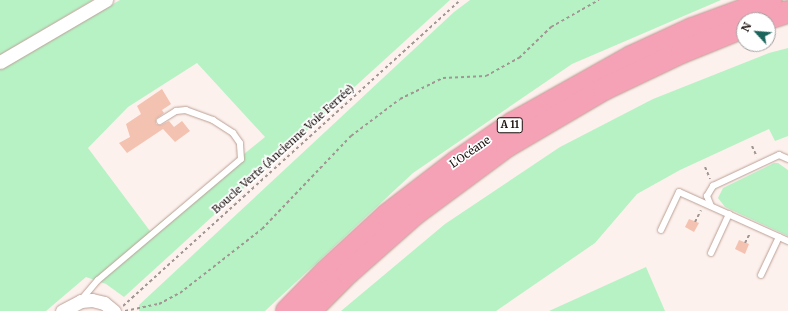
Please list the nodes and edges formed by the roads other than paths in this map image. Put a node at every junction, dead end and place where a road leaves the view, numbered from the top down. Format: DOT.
graph roads {
  1 [pos="106,0"];
  2 [pos="771,0"];
  3 [pos="788,12"];
  4 [pos="776,16"];
  5 [pos="736,30"];
  6 [pos="0,62"];
  7 [pos="160,121"];
  8 [pos="788,159"];
  9 [pos="711,206"];
  10 [pos="729,214"];
  11 [pos="661,230"];
  12 [pos="779,236"];
  13 [pos="788,241"];
  14 [pos="711,253"];
  15 [pos="761,275"];
  16 [pos="81,301"];
  17 [pos="118,309"];
  18 [pos="62,311"];
  19 [pos="287,311"];
  20 [pos="310,311"];
  1 -- 6 [label="street"];
  2 -- 19 [label="highway, L’Océane / A 11"];
  3 -- 4 [label="highway"];
  5 -- 20 [label="highway, L’Océane / A 11"];
  7 -- 16 [label="lane"];
  8 -- 9 [label="lane"];
  9 -- 10 [label="lane"];
  9 -- 11 [label="lane"];
  10 -- 12 [label="lane"];
  10 -- 14 [label="lane"];
  12 -- 13 [label="lane"];
  12 -- 15 [label="lane"];
  16 -- 17 [label="street"];
  16 -- 18 [label="street"];
}
